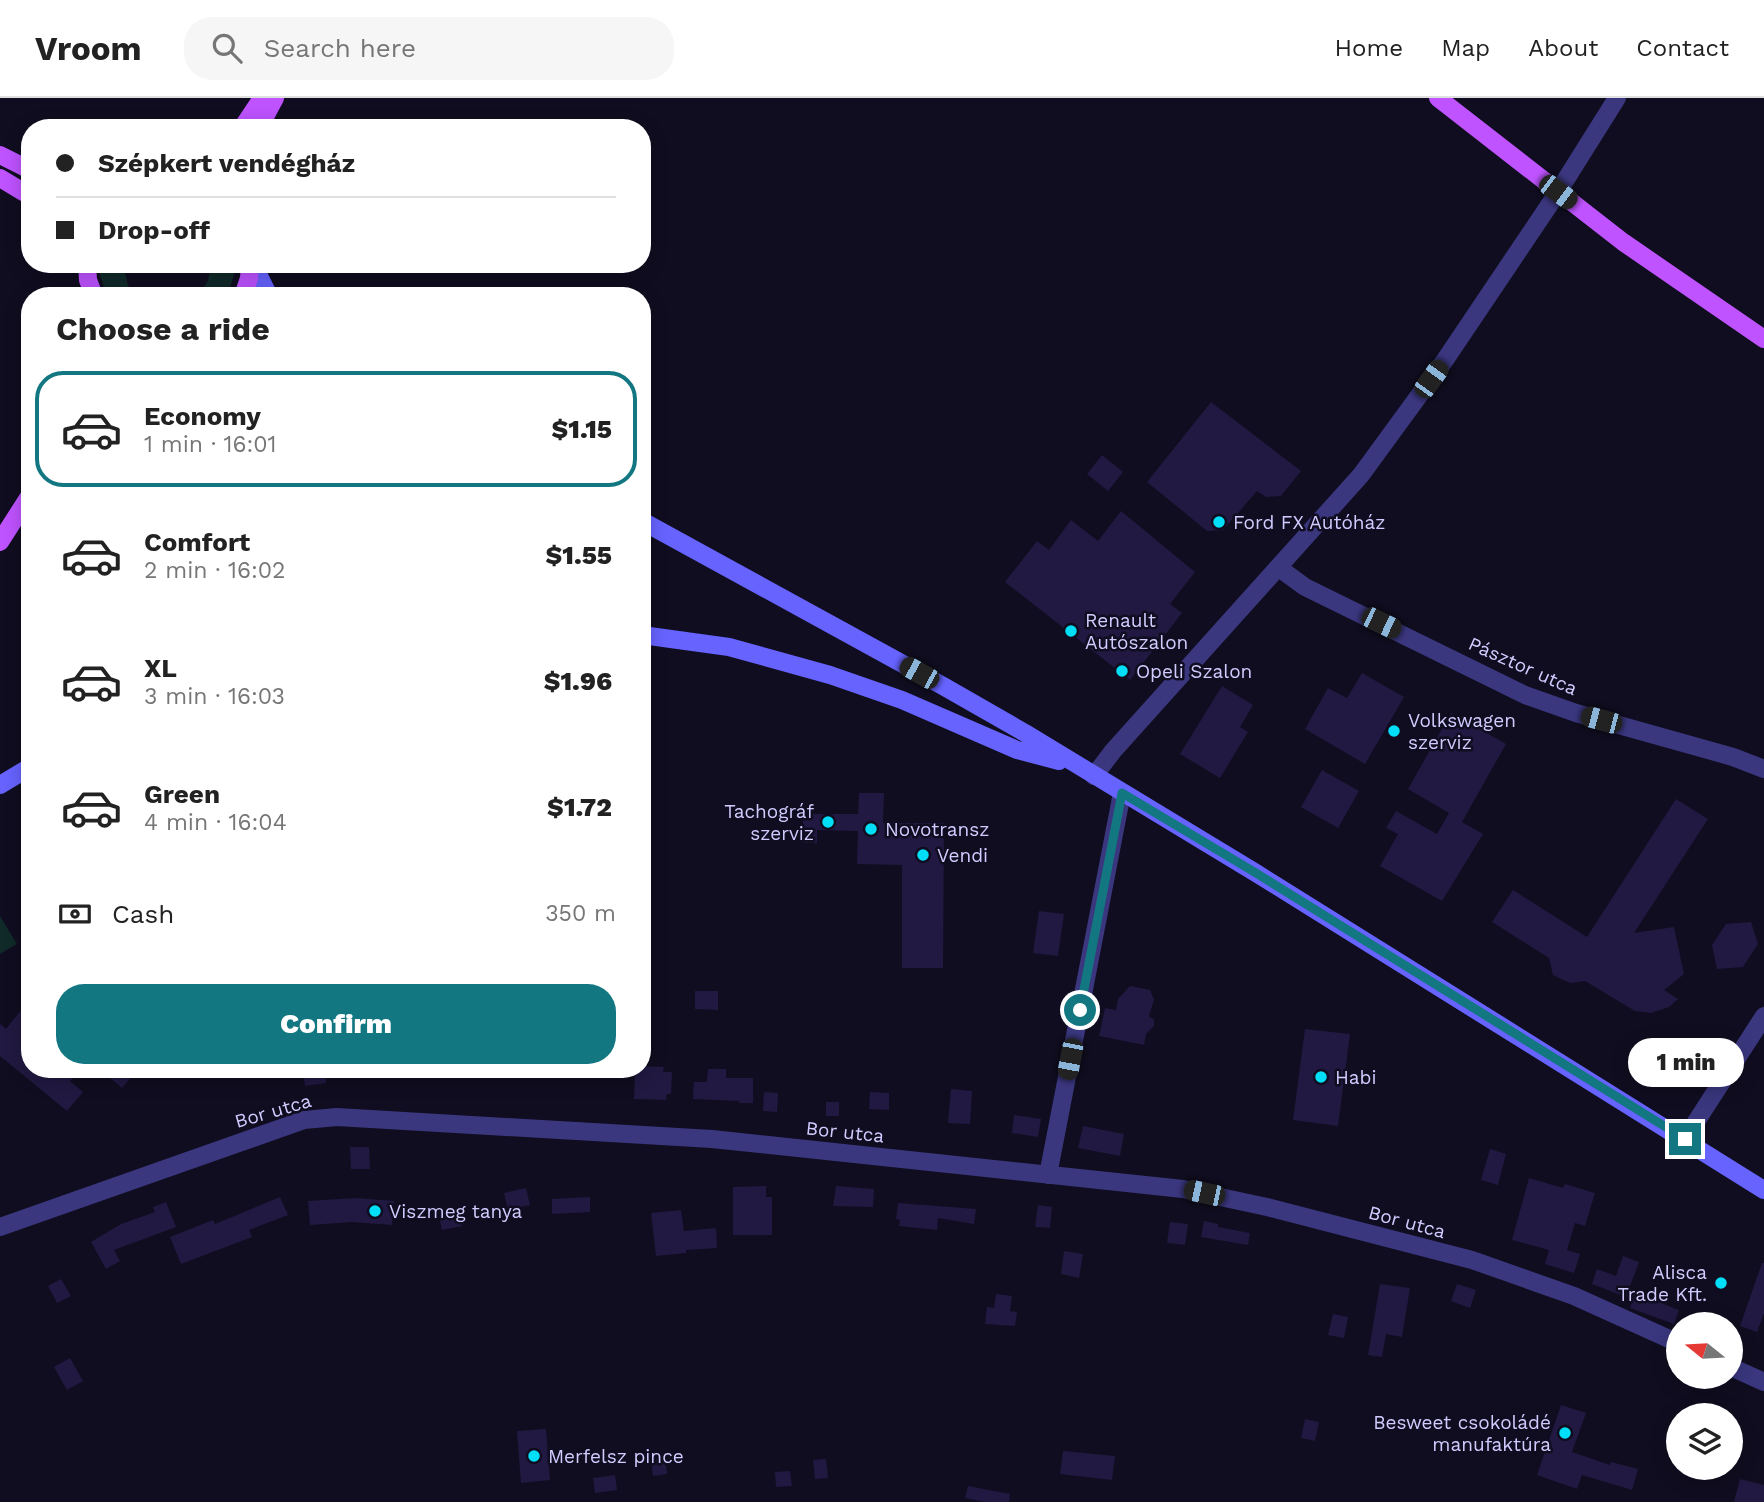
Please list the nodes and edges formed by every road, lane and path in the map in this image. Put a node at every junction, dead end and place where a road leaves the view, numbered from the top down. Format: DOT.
graph roads {
  1 [pos="262,98"];
  2 [pos="275,98"];
  3 [pos="1438,98"];
  4 [pos="1616,98"];
  5 [pos="248,119"];
  6 [pos="264,119"];
  7 [pos="0,155"];
  8 [pos="21,166"];
  9 [pos="0,178"];
  10 [pos="21,191"];
  11 [pos="1558,192"];
  12 [pos="1764,339"];
  13 [pos="21,506"];
  14 [pos="21,509"];
  15 [pos="15,518"];
  16 [pos="651,526"];
  17 [pos="0,542"];
  18 [pos="1279,568"];
  19 [pos="651,636"];
  20 [pos="1764,769"];
  21 [pos="1086,771"];
  22 [pos="21,772"];
  23 [pos="0,785"];
  24 [pos="1122,793"];
  25 [pos="1764,1016"];
  26 [pos="1685,1139"];
  27 [pos="1048,1175"];
  28 [pos="1764,1190"];
  29 [pos="0,1227"];
  30 [pos="1666,1338"];
  31 [pos="1743,1372"];
  32 [pos="1764,1382"];
  1 -- 5 [label="main road"];
  2 -- 6 [label="main road"];
  3 -- 11 [label="main road"];
  4 -- 11 [label="street"];
  7 -- 8 [label="main road"];
  9 -- 10 [label="main road"];
  11 -- 12 [label="main road"];
  11 -- 18 [label="street"];
  13 -- 15 [label="main road"];
  14 -- 15 [label="main road"];
  15 -- 17 [label="main road"];
  16 -- 21 [label="street"];
  18 -- 20 [label="street, Pásztor utca"];
  18 -- 21 [label="street"];
  19 -- 21 [label="street"];
  21 -- 24 [label="street"];
  22 -- 23 [label="street"];
  24 -- 26 [label="street"];
  24 -- 27 [label="street"];
  25 -- 26 [label="street"];
  26 -- 28 [label="street"];
  27 -- 29 [label="street, Bor utca"];
  27 -- 30 [label="street, Bor utca"];
  31 -- 32 [label="street"];
}
